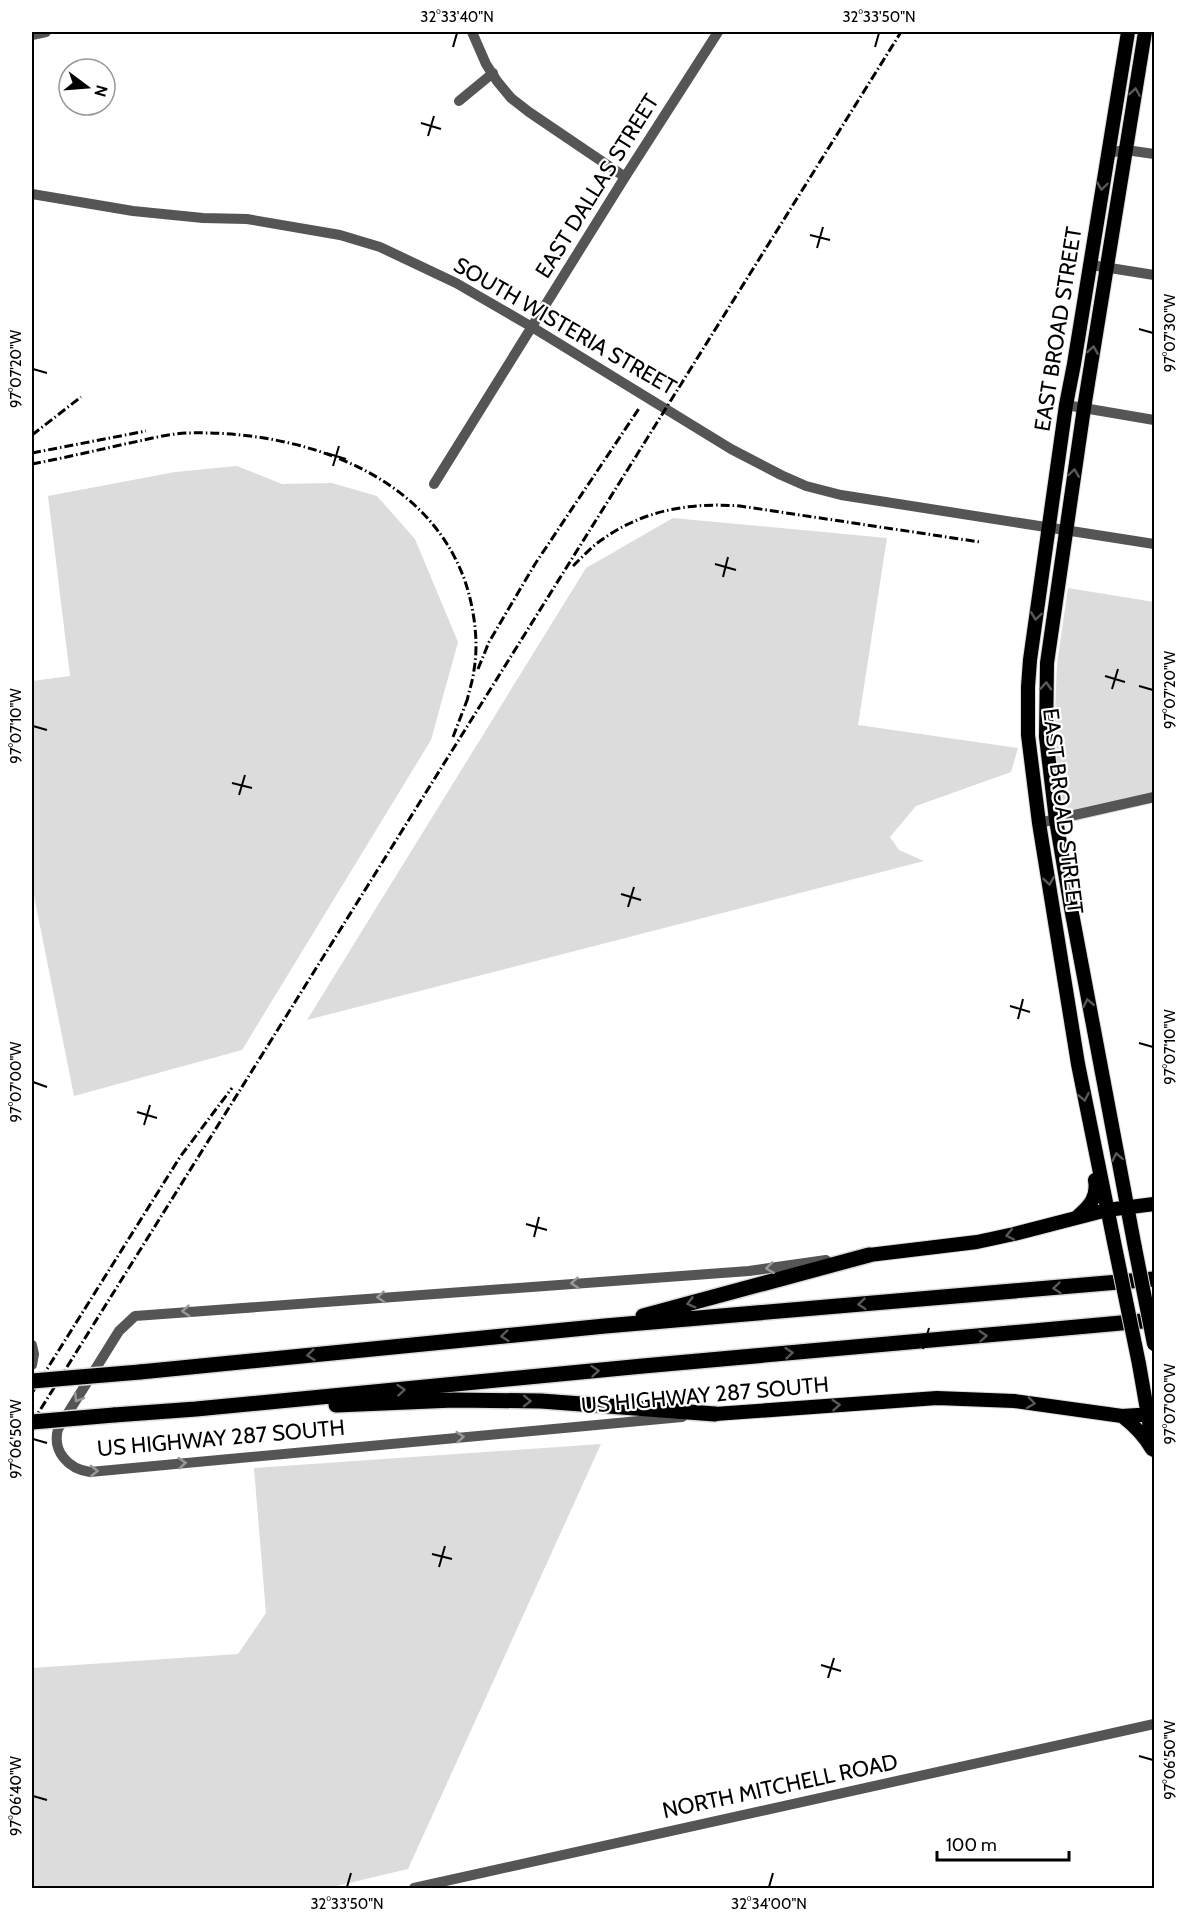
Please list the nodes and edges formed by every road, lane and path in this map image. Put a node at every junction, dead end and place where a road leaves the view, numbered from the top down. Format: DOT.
graph roads {
  1 [pos="46,32"];
  2 [pos="472,32"];
  3 [pos="718,32"];
  4 [pos="1128,32"];
  5 [pos="1145,32"];
  6 [pos="32,35"];
  7 [pos="493,73"];
  8 [pos="459,101"];
  9 [pos="1108,147"];
  10 [pos="1126,150"];
  11 [pos="1155,154"];
  12 [pos="625,177"];
  13 [pos="32,194"];
  14 [pos="1091,265"];
  15 [pos="1106,268"];
  16 [pos="1155,275"];
  17 [pos="532,327"];
  18 [pos="1066,405"];
  19 [pos="1084,408"];
  20 [pos="1155,420"];
  21 [pos="434,484"];
  22 [pos="1050,528"];
  23 [pos="1066,531"];
  24 [pos="1155,544"];
  25 [pos="1030,660"];
  26 [pos="1047,663"];
  27 [pos="1029,735"];
  28 [pos="1046,737"];
  29 [pos="1155,797"];
  30 [pos="1056,820"];
  31 [pos="1039,823"];
  32 [pos="1071,908"];
  33 [pos="1054,911"];
  34 [pos="1099,1060"];
  35 [pos="1078,1064"];
  36 [pos="1096,1160"];
  37 [pos="1155,1204"];
  38 [pos="1126,1207"];
  39 [pos="1107,1210"];
  40 [pos="1077,1218"];
  41 [pos="869,1255"];
  42 [pos="1155,1279"];
  43 [pos="1155,1320"];
  44 [pos="605,1326"];
  45 [pos="1155,1344"];
  46 [pos="32,1345"];
  47 [pos="32,1365"];
  48 [pos="32,1381"];
  49 [pos="196,1409"];
  50 [pos="715,1414"];
  51 [pos="1152,1415"];
  52 [pos="1122,1416"];
  53 [pos="32,1422"];
  54 [pos="1155,1452"];
  55 [pos="1155,1724"];
  56 [pos="421,1888"];
  1 -- 6 [label="street"];
  2 -- 7 [label="street"];
  3 -- 12 [label="street, EAST DALLAS STREET"];
  4 -- 9 [label="main road, EAST BROAD STREET"];
  10 -- 5 [label="main road, EAST BROAD STREET, one-way"];
  7 -- 8 [label="street"];
  7 -- 12 [label="street"];
  9 -- 10 [label="street"];
  9 -- 14 [label="main road, EAST BROAD STREET, one-way"];
  10 -- 11 [label="street"];
  10 -- 15 [label="main road, EAST BROAD STREET"];
  12 -- 17 [label="street, EAST DALLAS STREET"];
  13 -- 17 [label="street, SOUTH WISTERIA STREET"];
  14 -- 15 [label="street"];
  14 -- 18 [label="main road, EAST BROAD STREET"];
  15 -- 16 [label="street"];
  19 -- 15 [label="main road, EAST BROAD STREET, one-way"];
  17 -- 21 [label="street, EAST DALLAS STREET"];
  17 -- 22 [label="street, SOUTH WISTERIA STREET"];
  18 -- 19 [label="street"];
  18 -- 22 [label="main road, EAST BROAD STREET"];
  19 -- 20 [label="street"];
  23 -- 19 [label="main road, EAST BROAD STREET, one-way"];
  22 -- 23 [label="street, SOUTH WISTERIA STREET"];
  22 -- 25 [label="main road, EAST BROAD STREET, one-way"];
  23 -- 24 [label="street, SOUTH WISTERIA STREET"];
  23 -- 26 [label="main road, EAST BROAD STREET"];
  25 -- 26 [label="main road"];
  25 -- 27 [label="main road, EAST BROAD STREET"];
  28 -- 26 [label="main road, EAST BROAD STREET, one-way"];
  27 -- 28 [label="main road"];
  27 -- 31 [label="main road, EAST BROAD STREET"];
  28 -- 30 [label="main road, EAST BROAD STREET"];
  29 -- 30 [label="street"];
  30 -- 31 [label="street"];
  30 -- 32 [label="main road, EAST BROAD STREET"];
  31 -- 33 [label="main road, EAST BROAD STREET, one-way"];
  32 -- 33 [label="main road"];
  34 -- 32 [label="main road, EAST BROAD STREET, one-way"];
  33 -- 35 [label="main road, EAST BROAD STREET"];
  34 -- 35 [label="main road"];
  38 -- 34 [label="main road, EAST BROAD STREET, one-way"];
  35 -- 36 [label="main road, EAST BROAD STREET, one-way"];
  36 -- 39 [label="main road, EAST BROAD STREET"];
  36 -- 40 [label="main road"];
  37 -- 38 [label="main road, US HIGHWAY 287 SOUTH"];
  38 -- 39 [label="main road, US HIGHWAY 287 SOUTH"];
  38 -- 45 [label="main road, EAST BROAD STREET, bridge"];
  39 -- 40 [label="main road, US HIGHWAY 287 SOUTH"];
  39 -- 51 [label="main road, EAST BROAD STREET, bridge"];
  40 -- 41 [label="main road, US HIGHWAY 287 SOUTH, one-way"];
  41 -- 44 [label="highway, one-way"];
  41 -- 50 [label="street, US HIGHWAY 287 SOUTH, one-way"];
  42 -- 44 [label="highway, one-way"];
  49 -- 43 [label="highway, one-way"];
  44 -- 48 [label="highway, one-way, bridge"];
  46 -- 47 [label="street"];
  49 -- 50 [label="highway, one-way"];
  49 -- 53 [label="highway, bridge"];
  50 -- 52 [label="main road, US HIGHWAY 287 SOUTH, one-way"];
  51 -- 52 [label="main road, US HIGHWAY 287 SOUTH"];
  51 -- 54 [label="main road, EAST BROAD STREET"];
  52 -- 54 [label="main road"];
  55 -- 56 [label="street, NORTH MITCHELL ROAD"];
}
